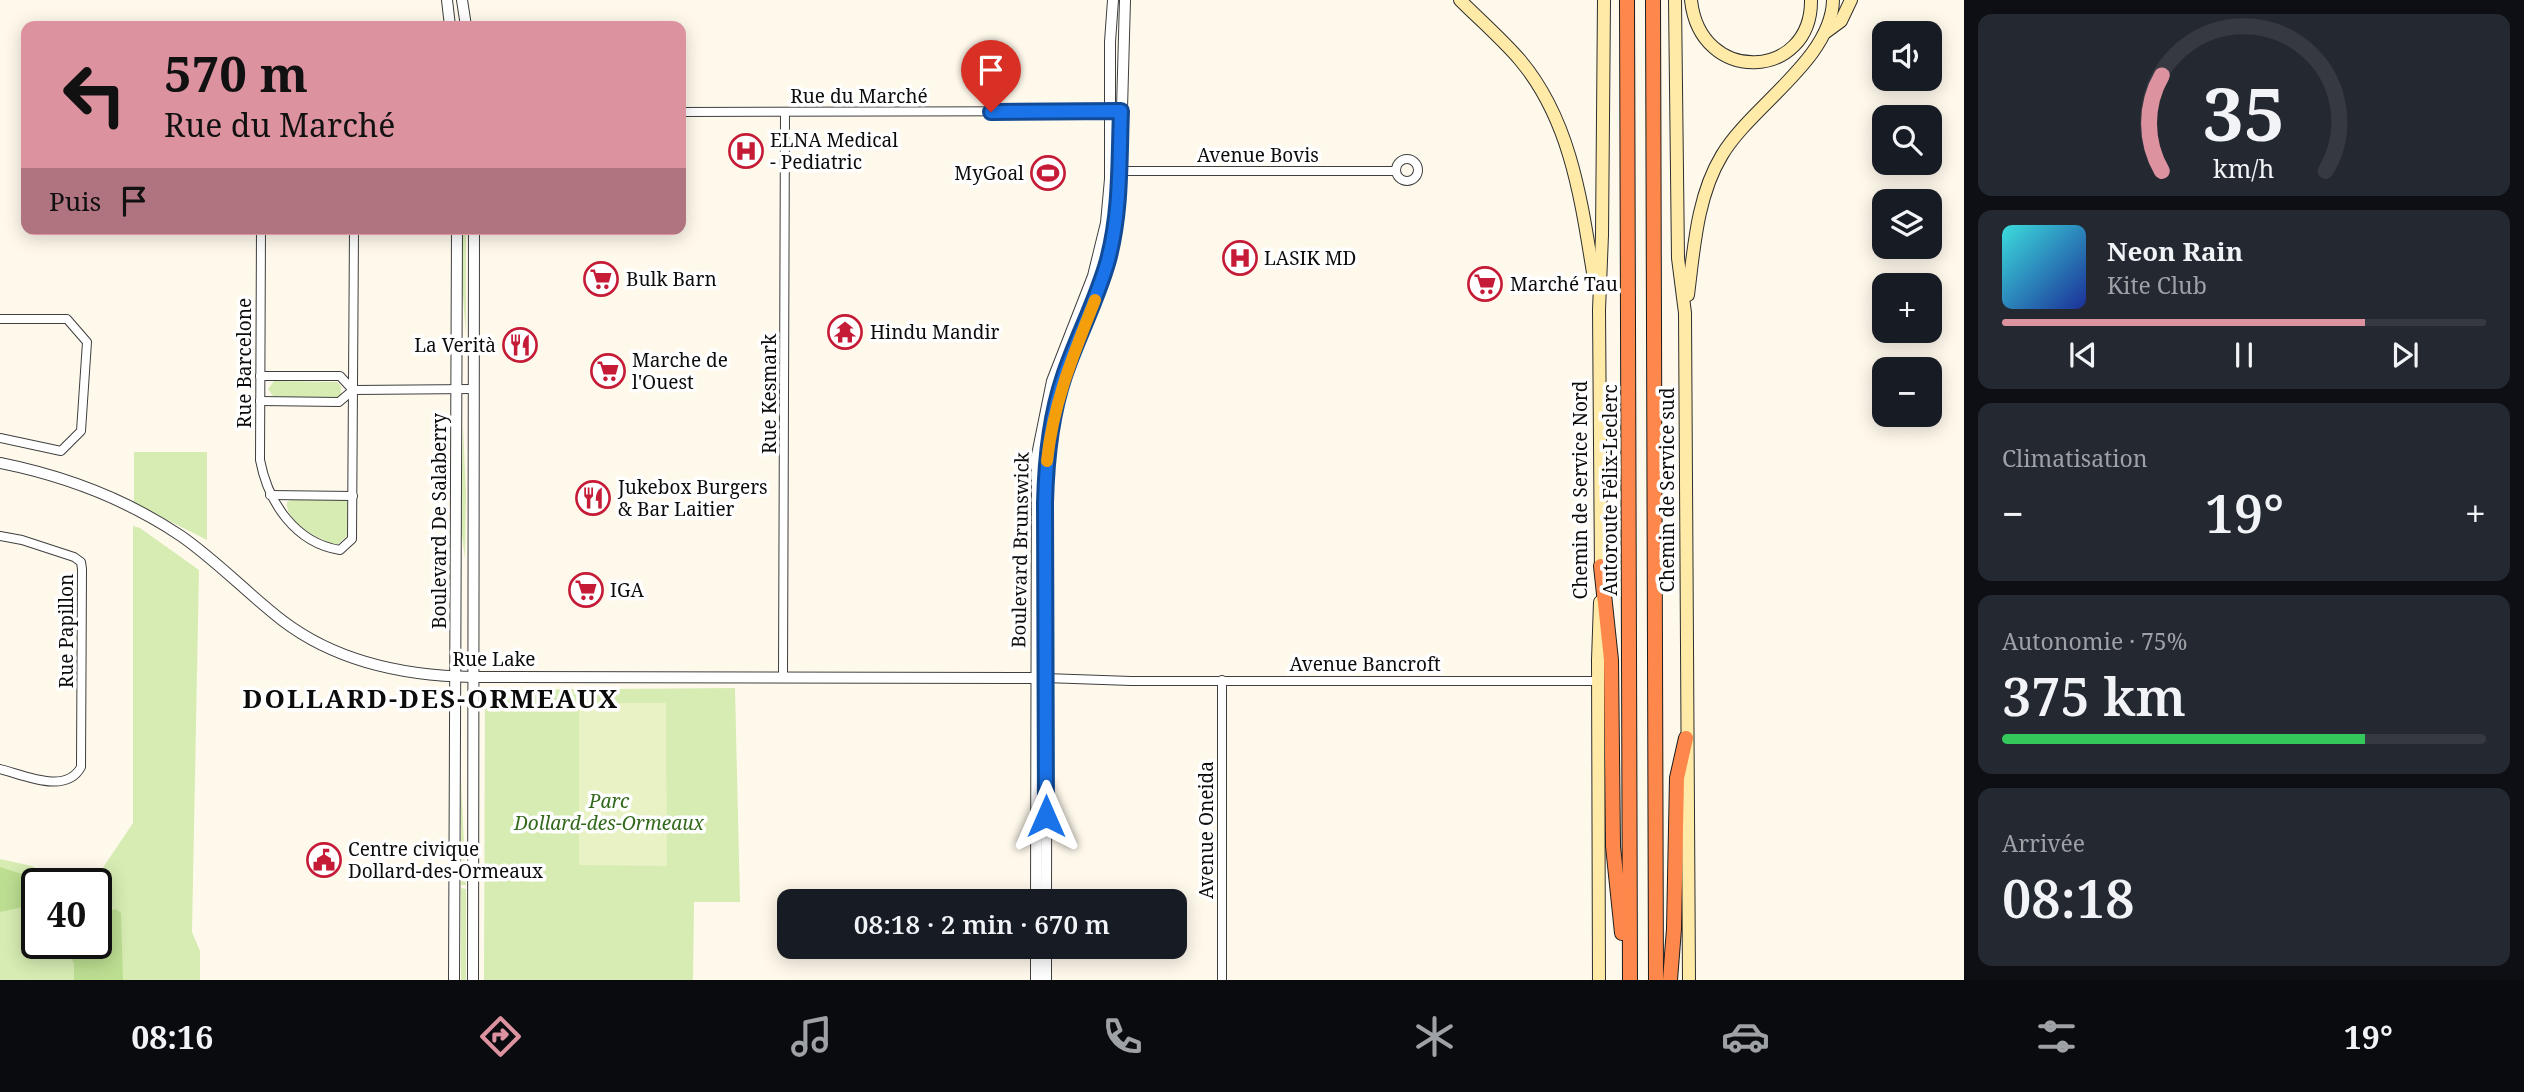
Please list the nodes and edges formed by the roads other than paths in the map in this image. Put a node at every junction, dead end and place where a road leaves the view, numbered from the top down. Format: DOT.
graph roads {
  1 [pos="447,0"];
  2 [pos="462,0"];
  3 [pos="1113,0"];
  4 [pos="1125,0"];
  5 [pos="1460,0"];
  6 [pos="1604,0"];
  7 [pos="1627,0"];
  8 [pos="1653,0"];
  9 [pos="1675,0"];
  10 [pos="1691,0"];
  11 [pos="1811,0"];
  12 [pos="1833,0"];
  13 [pos="1851,0"];
  14 [pos="449,21"];
  15 [pos="465,21"];
  16 [pos="1825,32"];
  17 [pos="1116,111"];
  18 [pos="686,112"];
  19 [pos="785,112"];
  20 [pos="1121,171"];
  21 [pos="1396,171"];
  22 [pos="261,235"];
  23 [pos="354,235"];
  24 [pos="457,235"];
  25 [pos="474,235"];
  26 [pos="1599,310"];
  27 [pos="1685,313"];
  28 [pos="0,318"];
  29 [pos="260,376"];
  30 [pos="474,389"];
  31 [pos="353,390"];
  32 [pos="457,390"];
  33 [pos="260,401"];
  34 [pos="0,438"];
  35 [pos="0,463"];
  36 [pos="270,495"];
  37 [pos="353,496"];
  38 [pos="0,536"];
  39 [pos="1601,566"];
  40 [pos="455,676"];
  41 [pos="473,677"];
  42 [pos="783,677"];
  43 [pos="1041,678"];
  44 [pos="1222,680"];
  45 [pos="1598,681"];
  46 [pos="1686,738"];
  47 [pos="0,769"];
  48 [pos="1036,889"];
  49 [pos="1046,889"];
  50 [pos="1036,959"];
  51 [pos="1046,959"];
  52 [pos="454,980"];
  53 [pos="473,980"];
  54 [pos="1036,980"];
  55 [pos="1046,980"];
  56 [pos="1222,980"];
  57 [pos="1599,980"];
  58 [pos="1628,980"];
  59 [pos="1657,980"];
  60 [pos="1670,980"];
  61 [pos="1689,980"];
  1 -- 14 [label="street"];
  2 -- 15 [label="street"];
  3 -- 17 [label="street, Boulevard Brunswick"];
  4 -- 17 [label="street, Boulevard Brunswick"];
  5 -- 26 [label="main road"];
  6 -- 26 [label="main road, Chemin de Service Nord"];
  7 -- 58 [label="highway, Autoroute Félix-Leclerc"];
  8 -- 59 [label="highway"];
  9 -- 27 [label="main road, Chemin de Service sud"];
  10 -- 11 [label="main road"];
  12 -- 16 [label="main road"];
  13 -- 16 [label="main road"];
  16 -- 27 [label="main road"];
  17 -- 19 [label="street, Rue du Marché"];
  17 -- 20 [label="street, Boulevard Brunswick"];
  17 -- 43 [label="street, Boulevard Brunswick"];
  18 -- 19 [label="street, Rue du Marché"];
  19 -- 42 [label="street, Rue Kesmark"];
  20 -- 21 [label="street, Avenue Bovis"];
  20 -- 43 [label="street, Boulevard Brunswick"];
  22 -- 29 [label="street, Rue Barcelone"];
  23 -- 31 [label="street, Rue Barcelone"];
  24 -- 32 [label="street, Boulevard De Salaberry"];
  25 -- 30 [label="street, Boulevard De Salaberry"];
  26 -- 39 [label="main road, Chemin de Service Nord"];
  27 -- 46 [label="main road, Chemin de Service sud"];
  28 -- 34 [label="street"];
  29 -- 31 [label="street"];
  29 -- 33 [label="street, Rue Barcelone"];
  30 -- 32 [label="street"];
  30 -- 41 [label="street, Boulevard De Salaberry"];
  31 -- 32 [label="street"];
  31 -- 33 [label="street"];
  31 -- 37 [label="street, Rue Barcelone"];
  32 -- 40 [label="street, Boulevard De Salaberry"];
  33 -- 36 [label="street, Rue Barcelone"];
  35 -- 40 [label="street, Rue Lake"];
  36 -- 37 [label="street"];
  36 -- 37 [label="street, Rue Barcelone"];
  38 -- 47 [label="street, Rue Papillon"];
  39 -- 45 [label="main road, Chemin de Service Nord"];
  39 -- 58 [label="highway"];
  40 -- 41 [label="street, Rue Lake"];
  40 -- 52 [label="street, Boulevard De Salaberry"];
  41 -- 42 [label="street, Rue Lake"];
  41 -- 53 [label="street, Boulevard De Salaberry"];
  42 -- 43 [label="street, Rue Lake"];
  43 -- 44 [label="street, Avenue Bancroft"];
  43 -- 48 [label="street, Boulevard Brunswick"];
  43 -- 49 [label="street, Boulevard Brunswick"];
  44 -- 45 [label="street, Avenue Bancroft"];
  44 -- 56 [label="street, Avenue Oneida"];
  45 -- 57 [label="main road, Chemin de Service Nord"];
  46 -- 60 [label="highway"];
  46 -- 61 [label="main road, Chemin de Service sud"];
  50 -- 54 [label="street"];
  51 -- 55 [label="street"];
}
